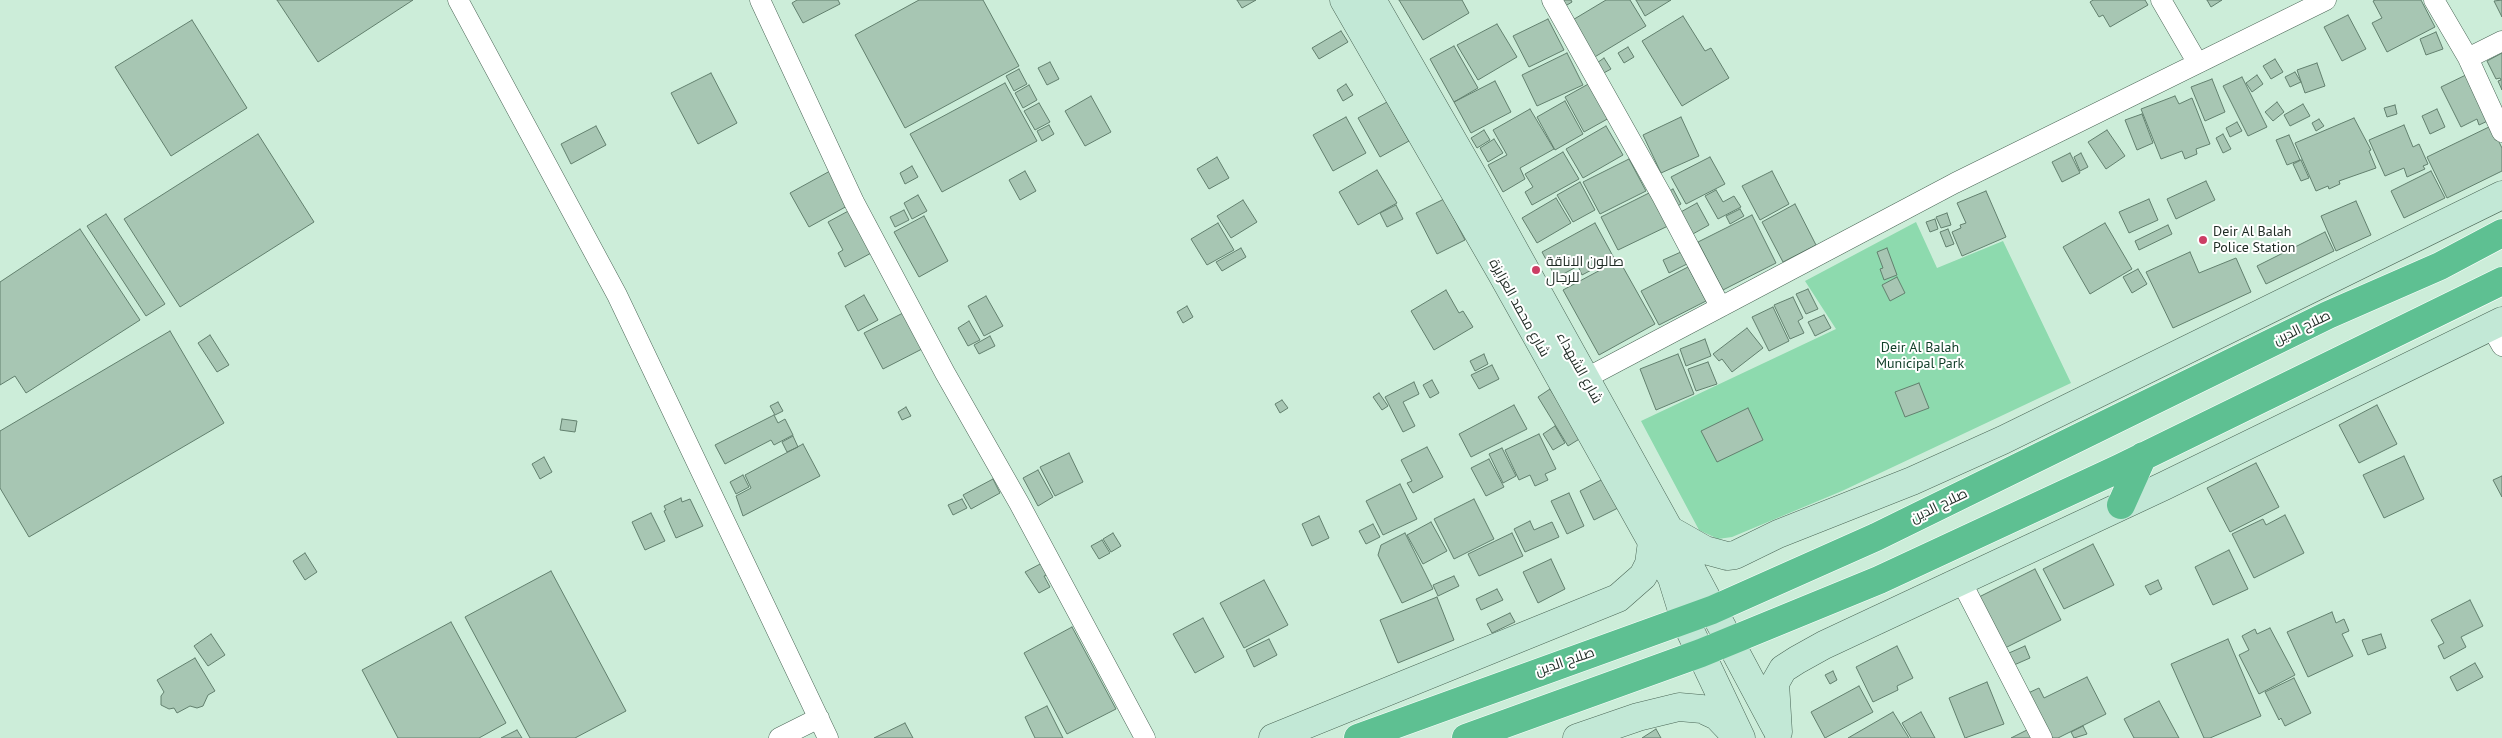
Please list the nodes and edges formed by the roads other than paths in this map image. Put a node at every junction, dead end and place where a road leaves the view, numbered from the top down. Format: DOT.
graph roads {
  1 [pos="458,0"];
  2 [pos="760,0"];
  3 [pos="1344,0"];
  4 [pos="1372,0"];
  5 [pos="1552,0"];
  6 [pos="2161,0"];
  7 [pos="2326,0"];
  8 [pos="2434,0"];
  9 [pos="2502,41"];
  10 [pos="2468,58"];
  11 [pos="2197,62"];
  12 [pos="2502,132"];
  13 [pos="2502,196"];
  14 [pos="2502,233"];
  15 [pos="2502,281"];
  16 [pos="1720,306"];
  17 [pos="2498,331"];
  18 [pos="1576,384"];
  19 [pos="2143,456"];
  20 [pos="2122,505"];
  21 [pos="1660,535"];
  22 [pos="1961,581"];
  23 [pos="1712,610"];
  24 [pos="1685,620"];
  25 [pos="1728,642"];
  26 [pos="1701,653"];
  27 [pos="819,718"];
  28 [pos="1780,735"];
  29 [pos="779,738"];
  30 [pos="828,738"];
  31 [pos="1145,738"];
  32 [pos="1273,738"];
  33 [pos="1358,738"];
  34 [pos="1466,738"];
  35 [pos="1577,738"];
  36 [pos="1739,738"];
  37 [pos="2042,738"];
  1 -- 27 [label="street"];
  2 -- 31 [label="street"];
  3 -- 18 [label="main road, شارع محمد العزايزة"];
  4 -- 18 [label="main road, شارع الشهداء"];
  5 -- 16 [label="street"];
  6 -- 11 [label="street"];
  7 -- 11 [label="street"];
  8 -- 10 [label="street"];
  9 -- 10 [label="street"];
  10 -- 12 [label="street"];
  11 -- 16 [label="street"];
  13 -- 21 [label="main road"];
  14 -- 23 [label="highway, صلاح الدين"];
  15 -- 19 [label="highway"];
  16 -- 18 [label="street"];
  17 -- 20 [label="main road"];
  18 -- 21 [label="main road, شارع محمد العزايزة"];
  19 -- 20 [label="highway"];
  19 -- 25 [label="highway"];
  20 -- 22 [label="main road"];
  21 -- 23 [label="main road"];
  21 -- 24 [label="main road, شارع محمد العزايزة"];
  21 -- 32 [label="main road"];
  22 -- 28 [label="main road"];
  22 -- 37 [label="street"];
  23 -- 24 [label="highway, صلاح الدين"];
  23 -- 25 [label="main road"];
  24 -- 26 [label="main road, شارع محمد العزايزة"];
  24 -- 33 [label="highway, صلاح الدين"];
  25 -- 26 [label="highway"];
  25 -- 28 [label="main road"];
  26 -- 34 [label="highway"];
  26 -- 36 [label="main road"];
  27 -- 29 [label="street"];
  27 -- 30 [label="street"];
  35 -- 36 [label="main road"];
}
